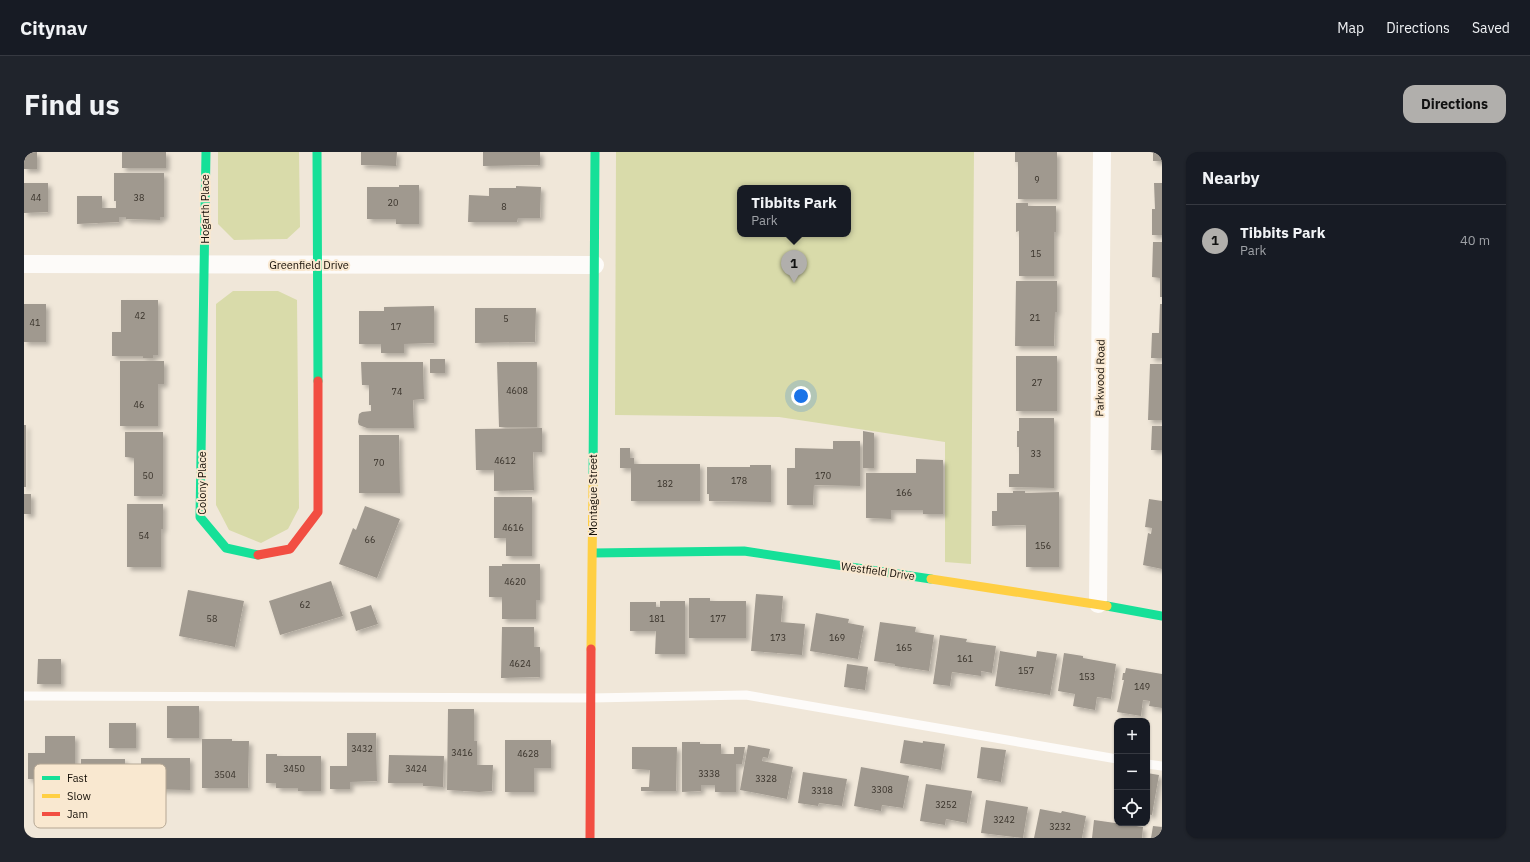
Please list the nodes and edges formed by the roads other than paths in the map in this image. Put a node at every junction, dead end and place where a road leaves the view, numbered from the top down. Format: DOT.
graph roads {
  1 [pos="206,152"];
  2 [pos="317,152"];
  3 [pos="595,152"];
  4 [pos="1102,152"];
  5 [pos="24,264"];
  6 [pos="318,265"];
  7 [pos="595,265"];
  8 [pos="205,266"];
  9 [pos="593,553"];
  10 [pos="1098,604"];
  11 [pos="1162,616"];
  12 [pos="24,696"];
  13 [pos="592,698"];
  14 [pos="1114,758"];
  15 [pos="1150,764"];
  16 [pos="1162,766"];
  17 [pos="590,838"];
  1 -- 8 [label="street, Hogarth Place"];
  2 -- 6 [label="street"];
  3 -- 7 [label="street, Montague Street"];
  4 -- 10 [label="street, Parkwood Road"];
  5 -- 8 [label="street, Greenfield Drive"];
  6 -- 7 [label="street, Greenfield Drive"];
  6 -- 8 [label="street, Greenfield Drive"];
  6 -- 8 [label="street, Colony Place"];
  7 -- 9 [label="street, Montague Street"];
  9 -- 10 [label="street, Westfield Drive"];
  9 -- 13 [label="street, Montague Street"];
  10 -- 11 [label="street, Westfield Drive"];
  12 -- 13 [label="lane"];
  13 -- 14 [label="lane"];
  13 -- 17 [label="street, Montague Street"];
  15 -- 16 [label="lane"];
}
